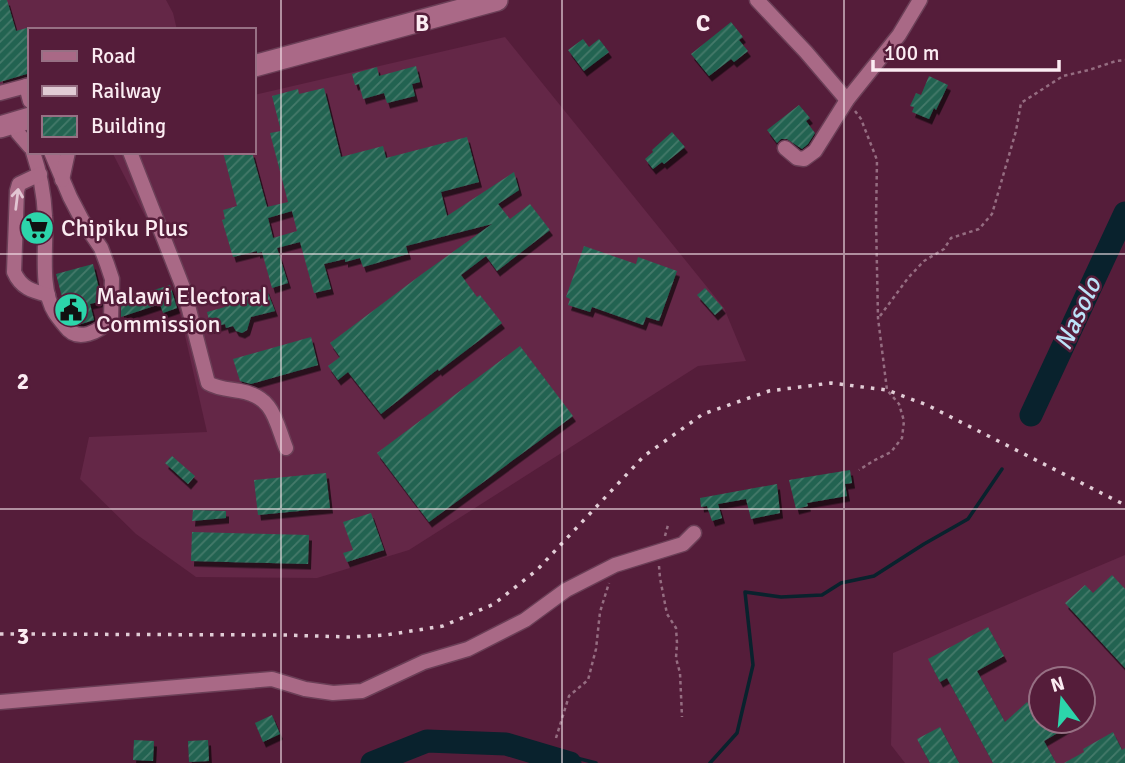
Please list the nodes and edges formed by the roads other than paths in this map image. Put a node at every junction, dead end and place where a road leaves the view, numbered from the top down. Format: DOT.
graph roads {
  1 [pos="459,0"];
  2 [pos="497,0"];
  3 [pos="757,0"];
  4 [pos="920,0"];
  5 [pos="256,54"];
  6 [pos="256,65"];
  7 [pos="28,85"];
  8 [pos="0,93"];
  9 [pos="847,100"];
  10 [pos="785,148"];
  11 [pos="34,154"];
  12 [pos="52,154"];
  13 [pos="68,154"];
  14 [pos="131,154"];
  15 [pos="40,174"];
  16 [pos="62,180"];
  17 [pos="48,295"];
  18 [pos="286,448"];
  19 [pos="694,533"];
  20 [pos="0,702"];
  1 -- 5 [label="highway"];
  2 -- 6 [label="highway"];
  3 -- 9 [label="street"];
  4 -- 9 [label="street"];
  7 -- 8 [label="street"];
  9 -- 10 [label="street"];
  11 -- 15 [label="street"];
  12 -- 16 [label="street"];
  13 -- 16 [label="street"];
  14 -- 18 [label="street"];
  15 -- 17 [label="street"];
  17 -- 15 [label="street, one-way"];
  16 -- 17 [label="street"];
  19 -- 20 [label="street"];
}
